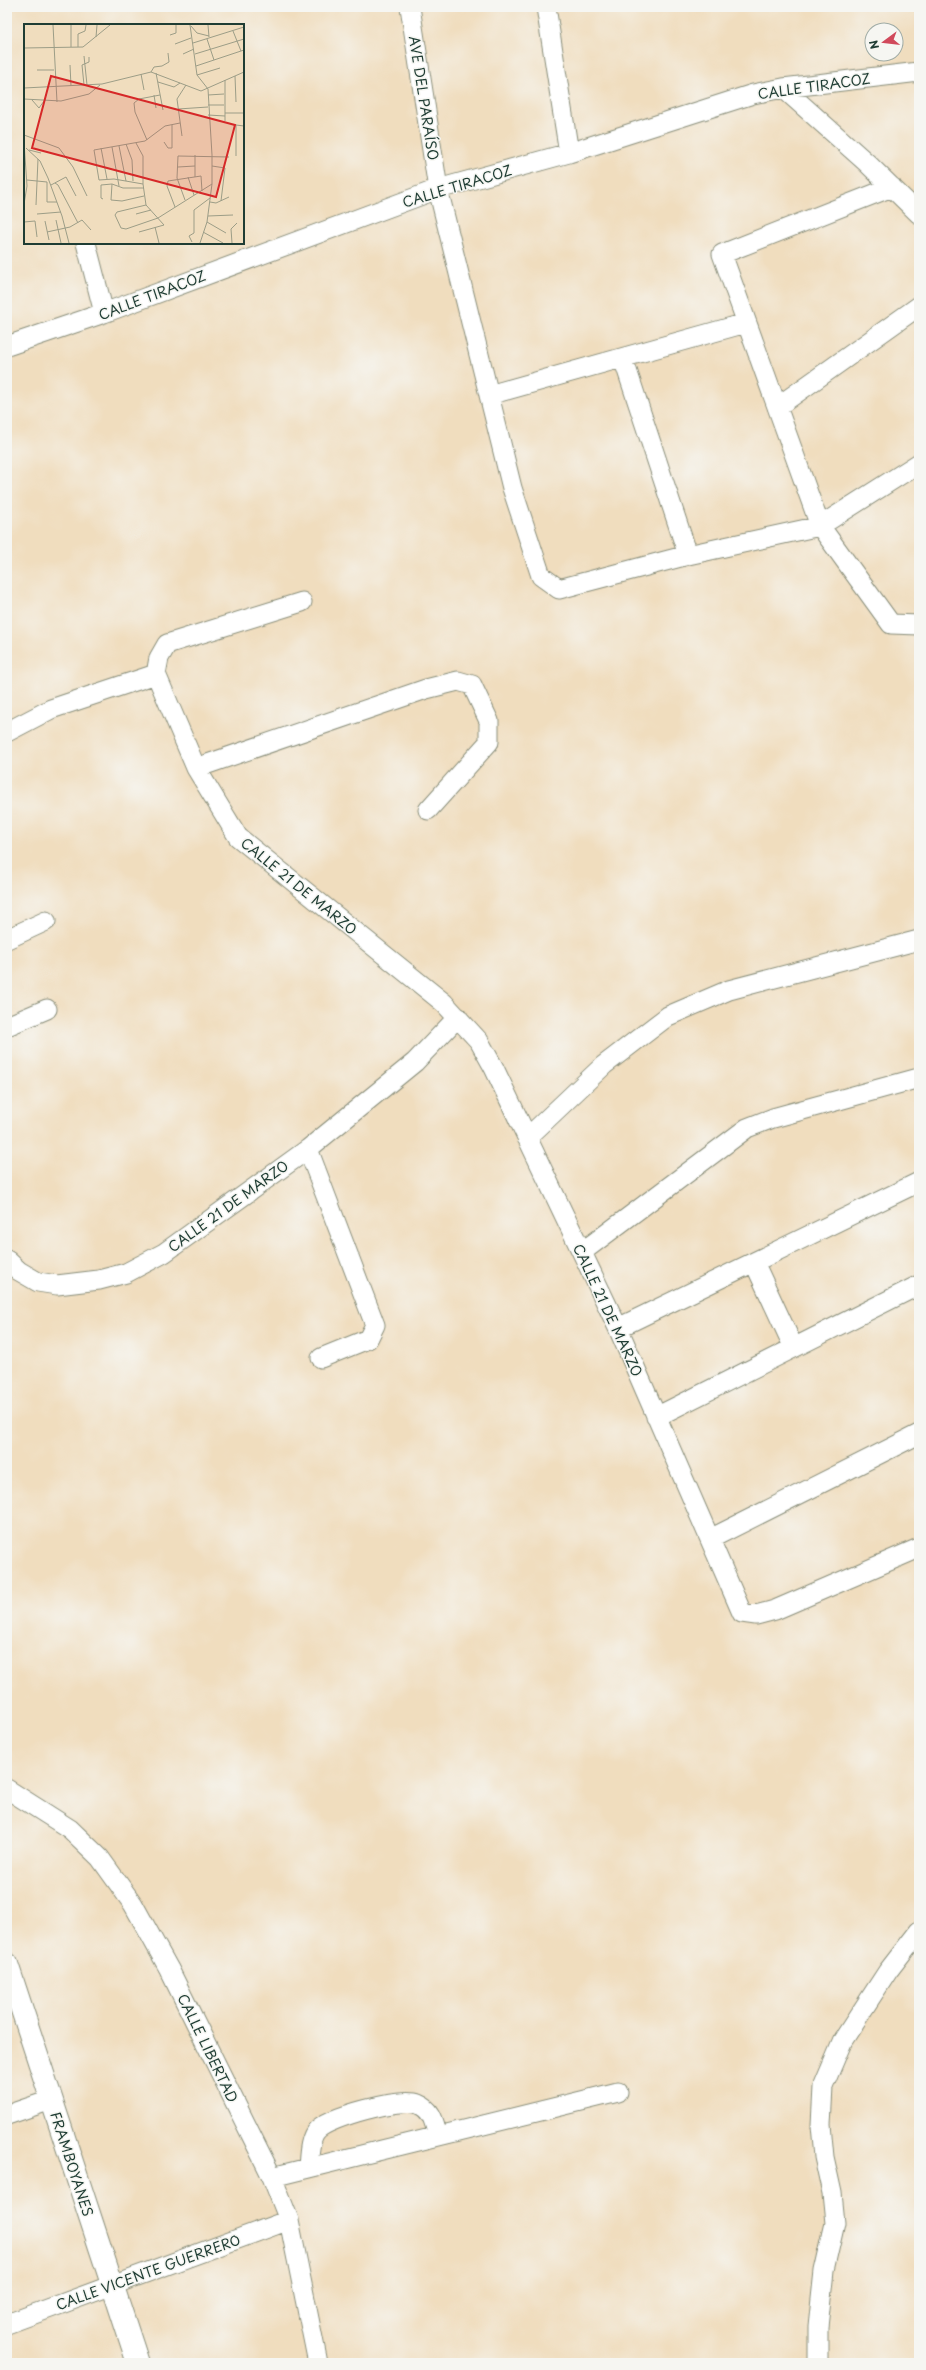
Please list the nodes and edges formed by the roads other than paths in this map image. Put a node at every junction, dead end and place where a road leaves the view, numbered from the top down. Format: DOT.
graph roads {
  1 [pos="410,7"];
  2 [pos="546,7"];
  3 [pos="919,72"];
  4 [pos="783,88"];
  5 [pos="569,153"];
  6 [pos="892,187"];
  7 [pos="438,188"];
  8 [pos="919,214"];
  9 [pos="86,244"];
  10 [pos="919,306"];
  11 [pos="104,313"];
  12 [pos="746,323"];
  13 [pos="7,346"];
  14 [pos="623,358"];
  15 [pos="489,395"];
  16 [pos="777,407"];
  17 [pos="919,463"];
  18 [pos="820,526"];
  19 [pos="688,555"];
  20 [pos="302,602"];
  21 [pos="919,625"];
  22 [pos="156,674"];
  23 [pos="7,732"];
  24 [pos="196,768"];
  25 [pos="428,810"];
  26 [pos="46,921"];
  27 [pos="7,938"];
  28 [pos="919,940"];
  29 [pos="47,1009"];
  30 [pos="458,1016"];
  31 [pos="7,1026"];
  32 [pos="919,1078"];
  33 [pos="527,1138"];
  34 [pos="308,1149"];
  35 [pos="919,1182"];
  36 [pos="582,1252"];
  37 [pos="7,1260"];
  38 [pos="754,1262"];
  39 [pos="919,1285"];
  40 [pos="618,1328"];
  41 [pos="794,1348"];
  42 [pos="321,1358"];
  43 [pos="656,1417"];
  44 [pos="919,1434"];
  45 [pos="710,1539"];
  46 [pos="919,1548"];
  47 [pos="7,1789"];
  48 [pos="919,1931"];
  49 [pos="7,1964"];
  50 [pos="618,2092"];
  51 [pos="51,2100"];
  52 [pos="7,2115"];
  53 [pos="438,2136"];
  54 [pos="308,2168"];
  55 [pos="272,2177"];
  56 [pos="289,2220"];
  57 [pos="112,2284"];
  58 [pos="7,2324"];
  59 [pos="138,2363"];
  60 [pos="318,2363"];
  61 [pos="818,2363"];
  1 -- 7 [label="street, AVE DEL PARAÍSO"];
  2 -- 5 [label="street"];
  3 -- 4 [label="street, CALLE TIRACOZ"];
  4 -- 5 [label="street, CALLE TIRACOZ"];
  4 -- 6 [label="street"];
  5 -- 7 [label="street, CALLE TIRACOZ"];
  6 -- 8 [label="street"];
  6 -- 12 [label="street"];
  7 -- 11 [label="street, CALLE TIRACOZ"];
  7 -- 15 [label="street, AVE DEL PARAÍSO"];
  9 -- 11 [label="street"];
  10 -- 16 [label="street"];
  11 -- 13 [label="street, CALLE TIRACOZ"];
  12 -- 14 [label="street"];
  12 -- 16 [label="street"];
  14 -- 15 [label="street"];
  14 -- 19 [label="street"];
  15 -- 19 [label="street, AVE DEL PARAÍSO"];
  16 -- 18 [label="street"];
  17 -- 18 [label="street"];
  18 -- 19 [label="street"];
  18 -- 21 [label="street"];
  20 -- 22 [label="street"];
  22 -- 23 [label="street"];
  22 -- 24 [label="street, CALLE 21 DE MARZO"];
  24 -- 25 [label="street"];
  24 -- 30 [label="street, CALLE 21 DE MARZO"];
  26 -- 27 [label="street"];
  28 -- 33 [label="street"];
  29 -- 31 [label="street"];
  30 -- 33 [label="street, CALLE 21 DE MARZO"];
  30 -- 34 [label="street, CALLE 21 DE MARZO"];
  32 -- 36 [label="street"];
  33 -- 36 [label="street, CALLE 21 DE MARZO"];
  34 -- 37 [label="street, CALLE 21 DE MARZO"];
  34 -- 42 [label="street"];
  35 -- 38 [label="street"];
  36 -- 40 [label="street, CALLE 21 DE MARZO"];
  38 -- 40 [label="street"];
  38 -- 41 [label="street"];
  39 -- 41 [label="street"];
  40 -- 43 [label="street, CALLE 21 DE MARZO"];
  41 -- 43 [label="street"];
  43 -- 45 [label="street, CALLE 21 DE MARZO"];
  44 -- 45 [label="street"];
  45 -- 46 [label="street, CALLE 21 DE MARZO"];
  47 -- 55 [label="street, CALLE LIBERTAD"];
  48 -- 61 [label="street"];
  49 -- 51 [label="main road, FRAMBOYANES"];
  50 -- 53 [label="street"];
  51 -- 52 [label="street"];
  51 -- 57 [label="main road, FRAMBOYANES"];
  53 -- 54 [label="street"];
  53 -- 54 [label="street"];
  54 -- 55 [label="street"];
  55 -- 56 [label="street, CALLE LIBERTAD"];
  56 -- 57 [label="street, CALLE VICENTE GUERRERO"];
  56 -- 60 [label="street, CALLE LIBERTAD"];
  57 -- 58 [label="street, CALLE VICENTE GUERRERO"];
  57 -- 59 [label="main road, FRAMBOYANES"];
}
